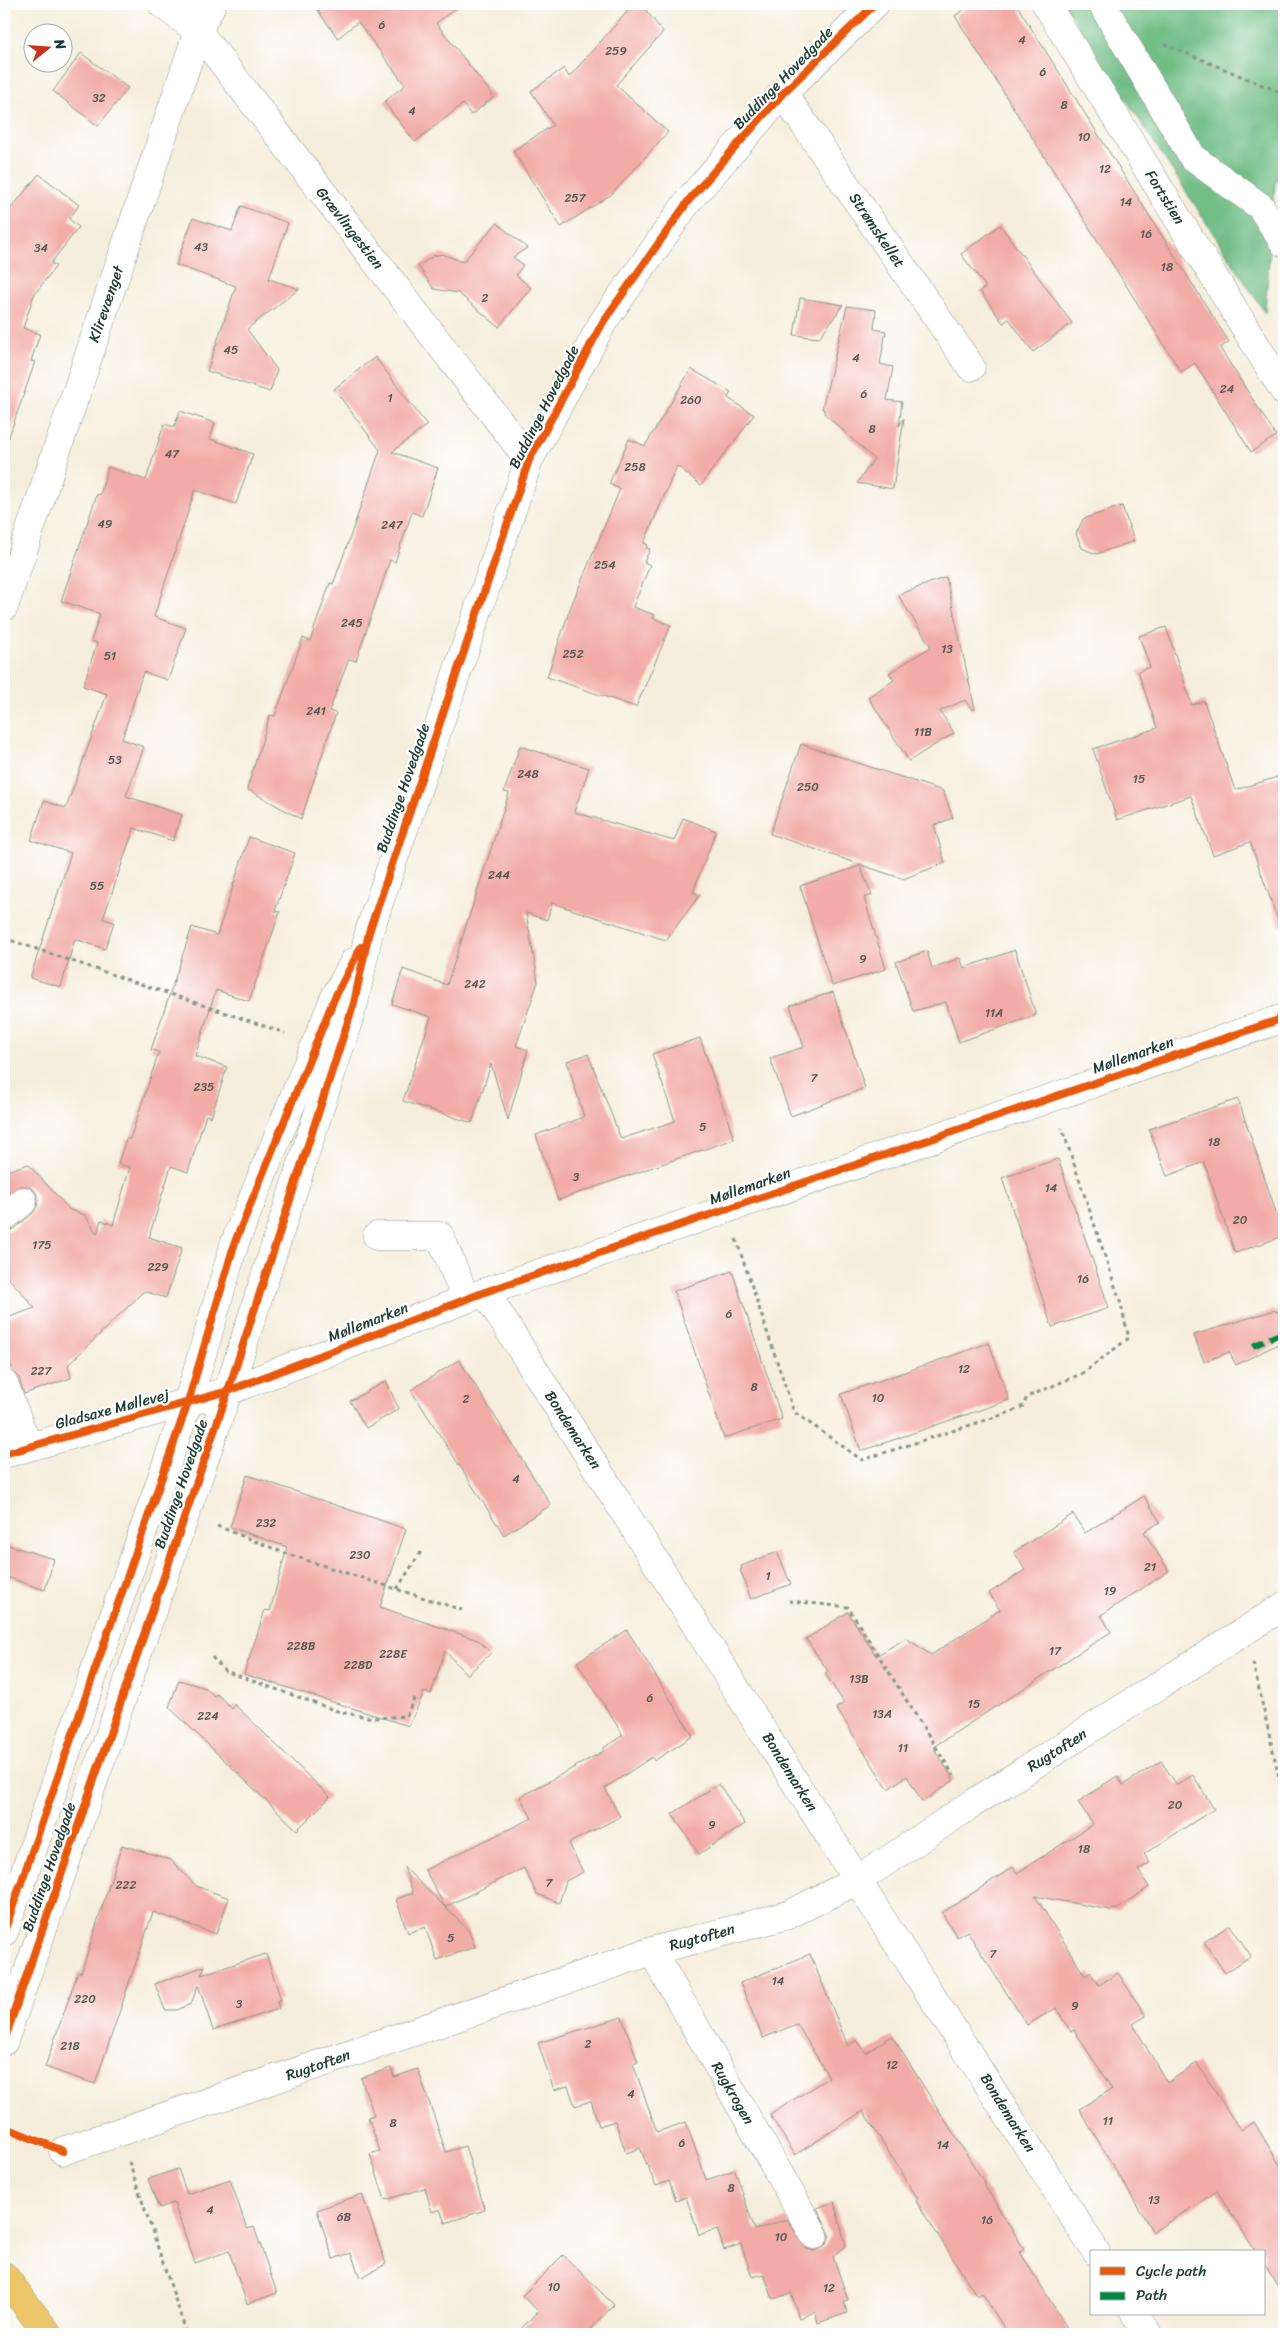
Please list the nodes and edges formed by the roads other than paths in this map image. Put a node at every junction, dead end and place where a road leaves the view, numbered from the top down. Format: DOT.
graph roads {
  1 [pos="162,4"];
  2 [pos="212,4"];
  3 [pos="875,4"];
  4 [pos="1046,4"];
  5 [pos="1102,4"];
  6 [pos="198,31"];
  7 [pos="783,93"];
  8 [pos="1284,243"];
  9 [pos="971,367"];
  10 [pos="1284,391"];
  11 [pos="529,460"];
  12 [pos="8,577"];
  13 [pos="4,607"];
  14 [pos="369,932"];
  15 [pos="1284,1018"];
  16 [pos="377,1236"];
  17 [pos="475,1295"];
  18 [pos="4,1384"];
  19 [pos="228,1391"];
  20 [pos="188,1402"];
  21 [pos="16,1450"];
  22 [pos="1284,1606"];
  23 [pos="858,1880"];
  24 [pos="4,1932"];
  25 [pos="652,1950"];
  26 [pos="4,2041"];
  27 [pos="63,2151"];
  28 [pos="814,2235"];
  29 [pos="1095,2250"];
  30 [pos="4,2276"];
  31 [pos="1136,2316"];
  32 [pos="48,2334"];
  33 [pos="1148,2334"];
  1 -- 6 [label="street, Grævlingestien"];
  2 -- 6 [label="street, Klirevænget"];
  3 -- 7 [label="street, Buddinge Hovedgade"];
  4 -- 10 [label="street, Fortstien"];
  5 -- 8 [label="street"];
  6 -- 11 [label="street, Grævlingestien"];
  6 -- 12 [label="street, Klirevænget"];
  7 -- 9 [label="street, Strømskellet"];
  7 -- 11 [label="street, Buddinge Hovedgade"];
  11 -- 14 [label="street, Buddinge Hovedgade"];
  12 -- 13 [label="street, Klirevænget"];
  14 -- 19 [label="street, Buddinge Hovedgade"];
  14 -- 20 [label="street, Buddinge Hovedgade"];
  15 -- 17 [label="street, Møllemarken"];
  16 -- 17 [label="street, Bondemarken"];
  17 -- 19 [label="street, Møllemarken"];
  17 -- 23 [label="street, Bondemarken"];
  18 -- 21 [label="street"];
  19 -- 20 [label="street, Gladsaxe Møllevej"];
  19 -- 26 [label="street, Buddinge Hovedgade"];
  20 -- 21 [label="street, Gladsaxe Møllevej"];
  20 -- 24 [label="street, Buddinge Hovedgade"];
  22 -- 23 [label="street, Rugtoften"];
  23 -- 25 [label="street, Rugtoften"];
  23 -- 29 [label="street, Bondemarken"];
  25 -- 27 [label="street, Rugtoften"];
  25 -- 28 [label="street, Rugkrogen"];
  30 -- 32 [label="highway"];
  31 -- 33 [label="street"];
}
